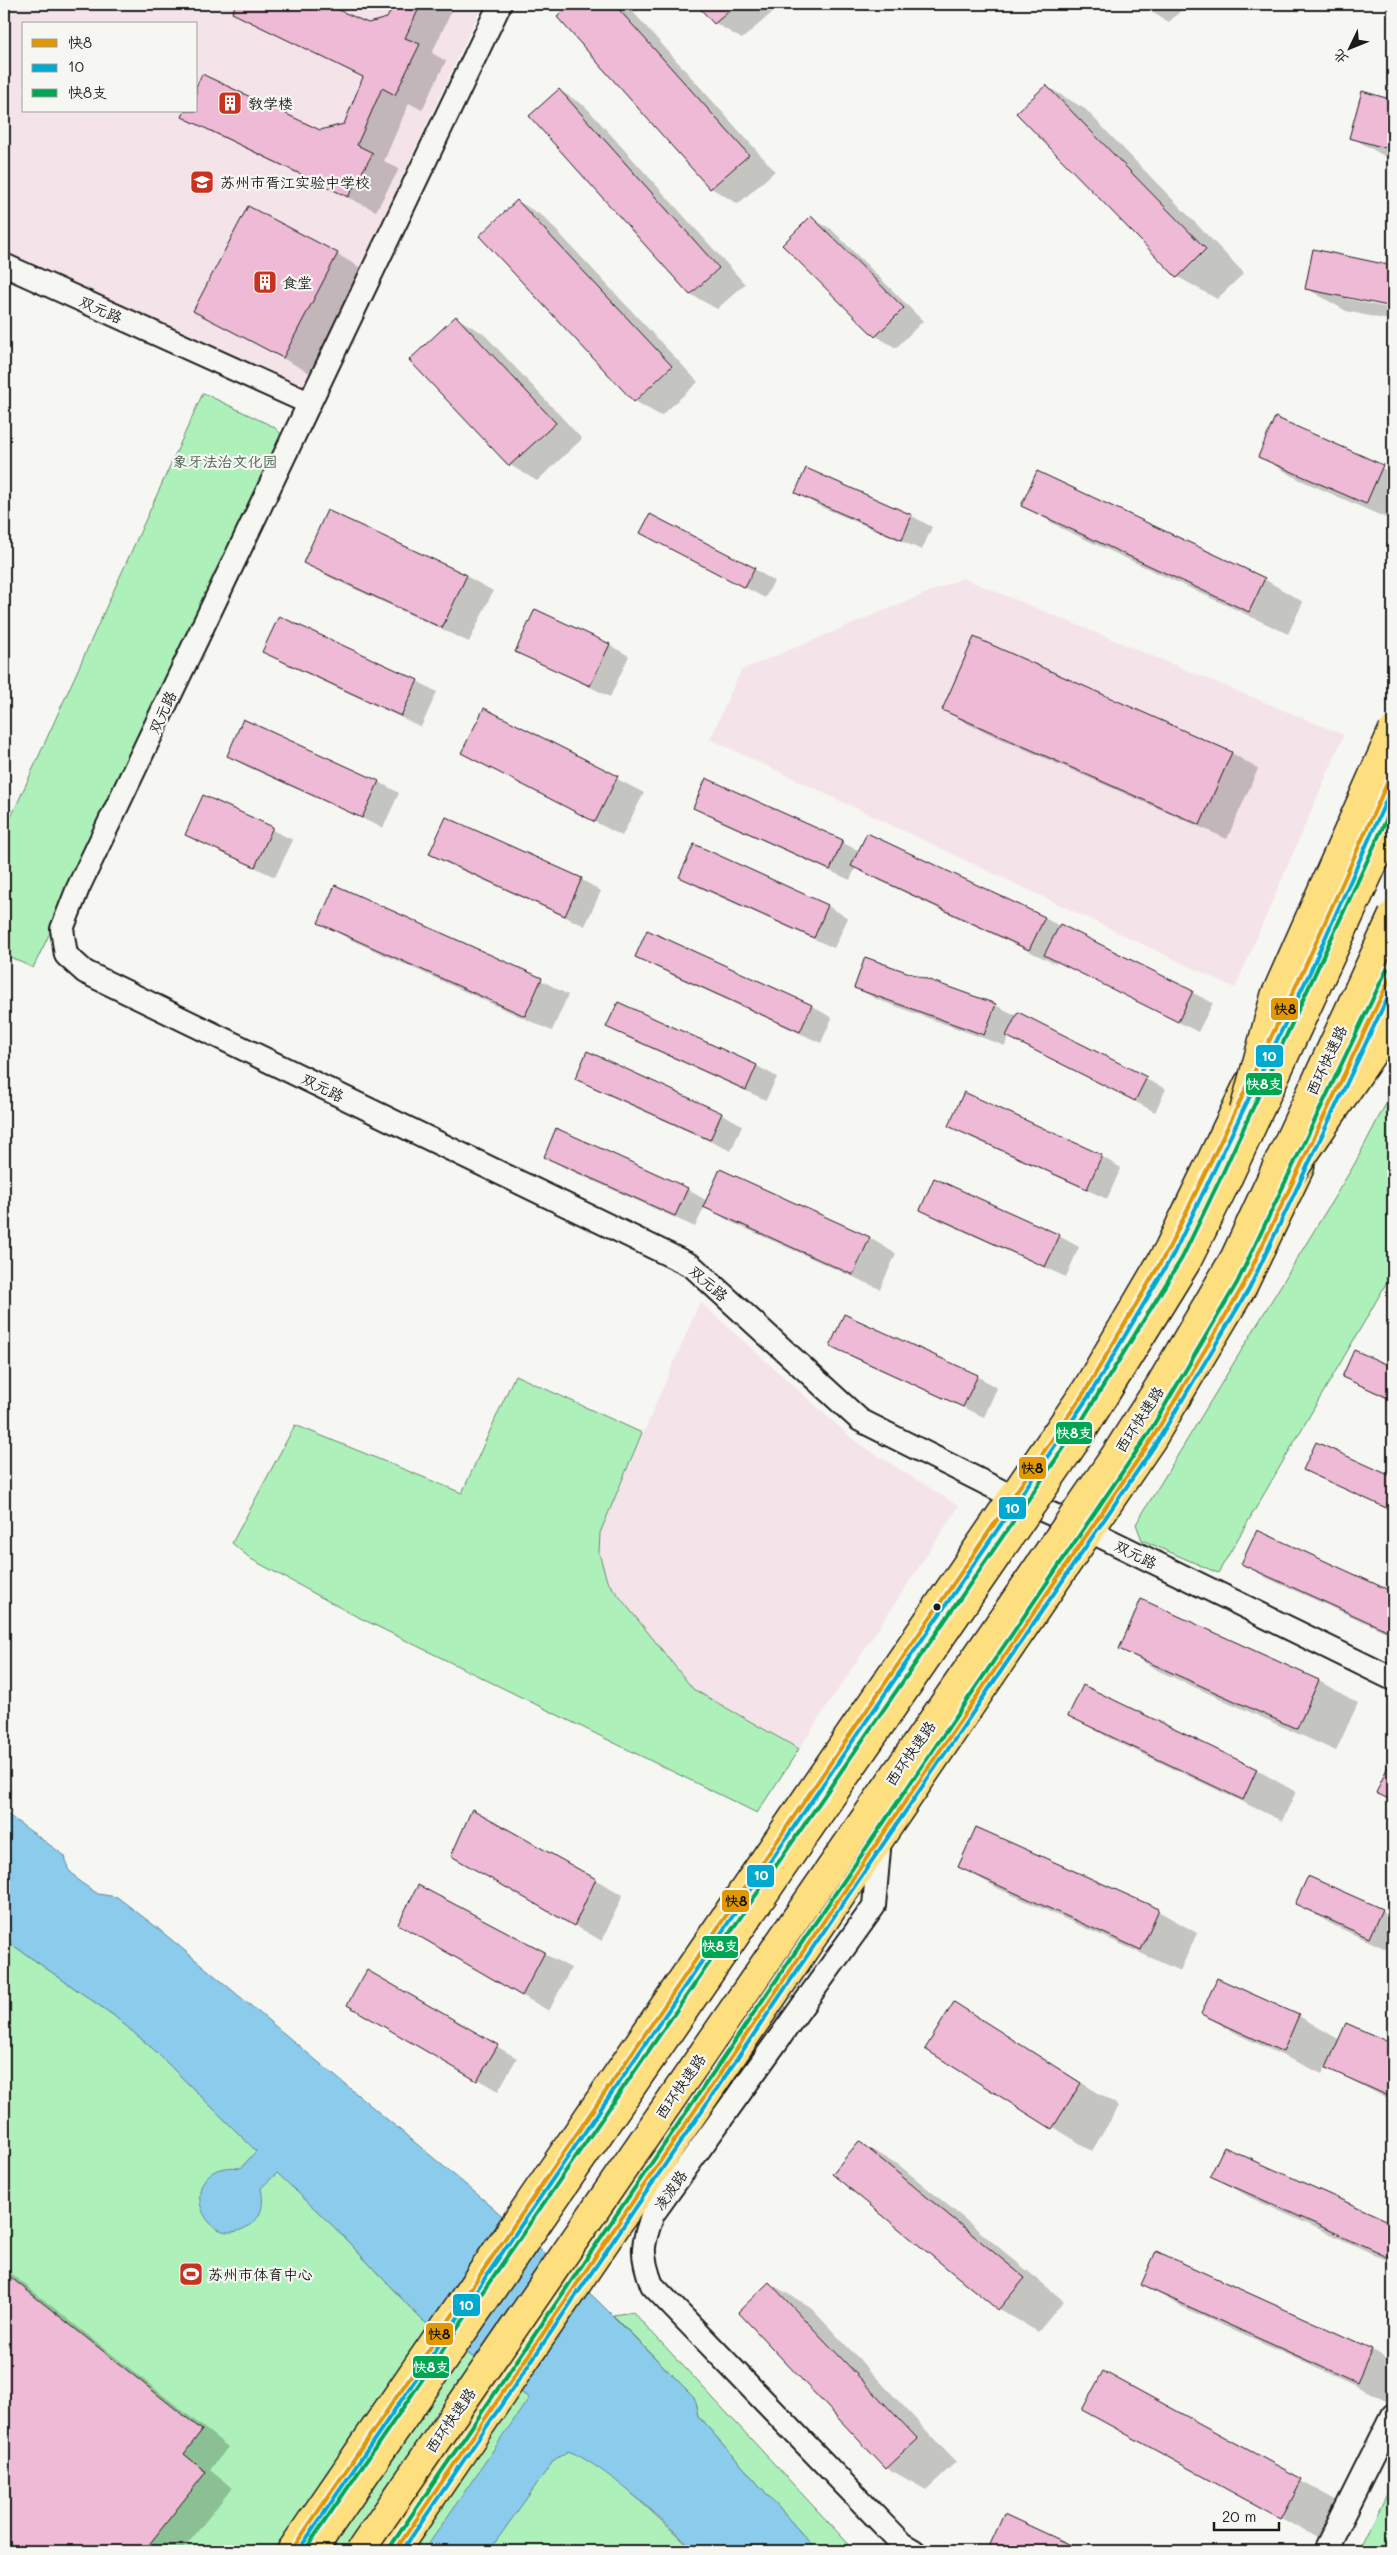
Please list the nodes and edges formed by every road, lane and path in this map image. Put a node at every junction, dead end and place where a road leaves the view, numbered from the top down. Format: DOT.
graph roads {
  1 [pos="500,4"];
  2 [pos="4,265"];
  3 [pos="308,403"];
  4 [pos="1393,730"];
  5 [pos="1393,770"];
  6 [pos="1393,820"];
  7 [pos="1393,915"];
  8 [pos="1393,972"];
  9 [pos="1393,1011"];
  10 [pos="1226,1182"];
  11 [pos="1235,1257"];
  12 [pos="1014,1498"];
  13 [pos="1090,1531"];
  14 [pos="1393,1679"];
  15 [pos="880,1838"];
  16 [pos="1393,2415"];
  17 [pos="291,2551"];
  18 [pos="312,2551"];
  19 [pos="360,2551"];
  20 [pos="394,2551"];
  21 [pos="914,2551"];
  22 [pos="1325,2551"];
  1 -- 3 [label="street"];
  2 -- 3 [label="street, 双元路"];
  3 -- 12 [label="street, 双元路"];
  4 -- 10 [label="main road, bridge"];
  5 -- 12 [label="main road"];
  6 -- 10 [label="main road, bridge"];
  7 -- 11 [label="main road, 西环快速路, bridge"];
  8 -- 13 [label="main road"];
  9 -- 11 [label="main road, bridge"];
  10 -- 18 [label="main road, bridge"];
  11 -- 19 [label="main road, 西环快速路, bridge"];
  12 -- 13 [label="street, 双元路"];
  12 -- 17 [label="main road"];
  13 -- 14 [label="street, 双元路"];
  13 -- 15 [label="main road"];
  15 -- 20 [label="main road"];
  15 -- 21 [label="street, 凌波路"];
  16 -- 22 [label="street"];
}
